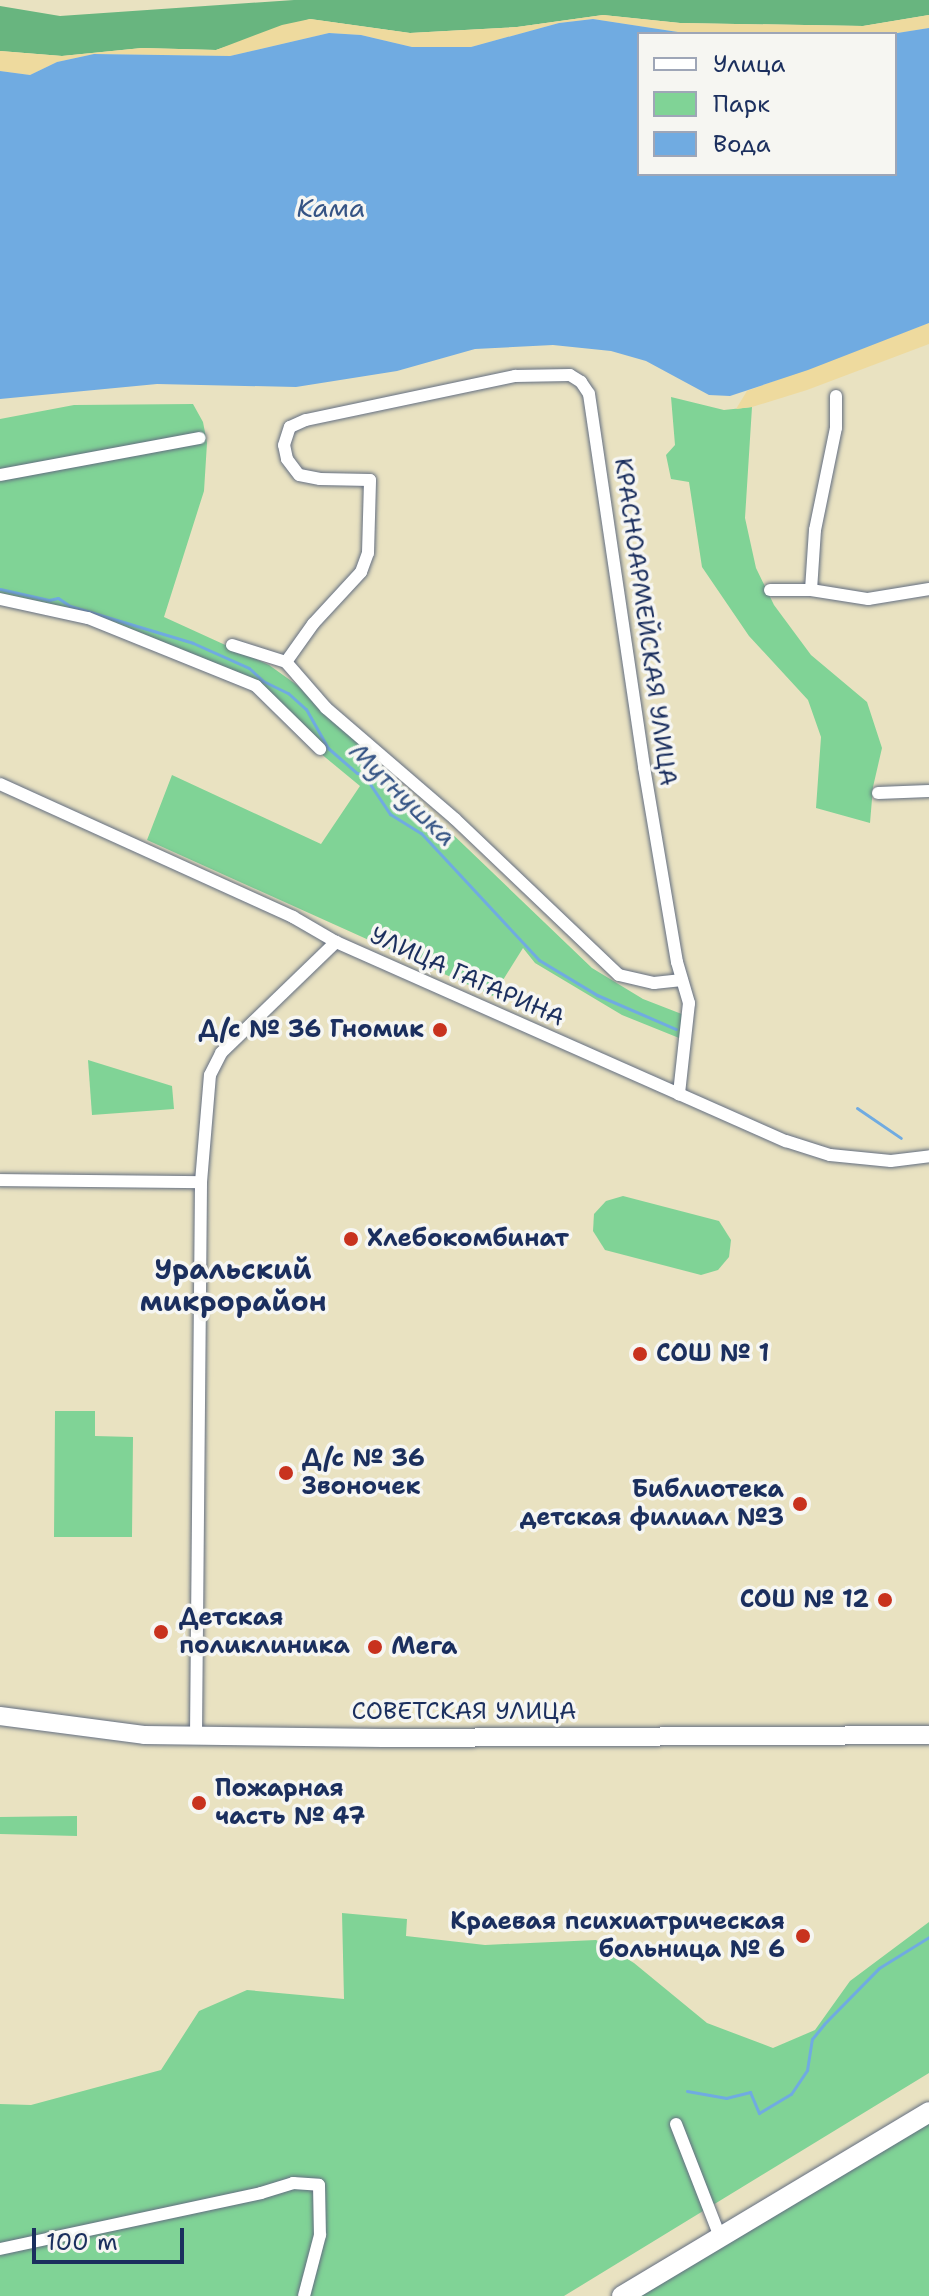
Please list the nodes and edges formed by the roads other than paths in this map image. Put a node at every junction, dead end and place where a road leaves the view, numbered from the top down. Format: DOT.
graph roads {
  1 [pos="836,396"];
  2 [pos="200,438"];
  3 [pos="0,475"];
  4 [pos="929,589"];
  5 [pos="770,590"];
  6 [pos="811,590"];
  7 [pos="0,599"];
  8 [pos="232,645"];
  9 [pos="286,662"];
  10 [pos="320,749"];
  11 [pos="0,784"];
  12 [pos="929,791"];
  13 [pos="878,793"];
  14 [pos="336,942"];
  15 [pos="682,980"];
  16 [pos="679,1094"];
  17 [pos="929,1156"];
  18 [pos="0,1180"];
  19 [pos="201,1182"];
  20 [pos="0,1716"];
  21 [pos="196,1735"];
  22 [pos="929,1735"];
  23 [pos="929,2112"];
  24 [pos="676,2124"];
  25 [pos="720,2237"];
  26 [pos="0,2249"];
  27 [pos="304,2296"];
  28 [pos="622,2296"];
  1 -- 6 [label="street"];
  2 -- 3 [label="street"];
  4 -- 6 [label="street"];
  5 -- 6 [label="street"];
  7 -- 10 [label="street"];
  8 -- 9 [label="street"];
  9 -- 15 [label="street"];
  9 -- 15 [label="street, КРАСНОАРМЕЙСКАЯ УЛИЦА"];
  11 -- 14 [label="street, УЛИЦА ГАГАРИНА"];
  12 -- 13 [label="street"];
  14 -- 16 [label="street, УЛИЦА ГАГАРИНА"];
  14 -- 19 [label="street"];
  15 -- 16 [label="street"];
  16 -- 17 [label="street, УЛИЦА ГАГАРИНА"];
  18 -- 19 [label="street"];
  19 -- 21 [label="street"];
  20 -- 21 [label="main road, СОВЕТСКАЯ УЛИЦА"];
  21 -- 22 [label="main road, СОВЕТСКАЯ УЛИЦА"];
  23 -- 25 [label="main road"];
  24 -- 25 [label="street"];
  25 -- 28 [label="main road"];
  26 -- 27 [label="street"];
}
